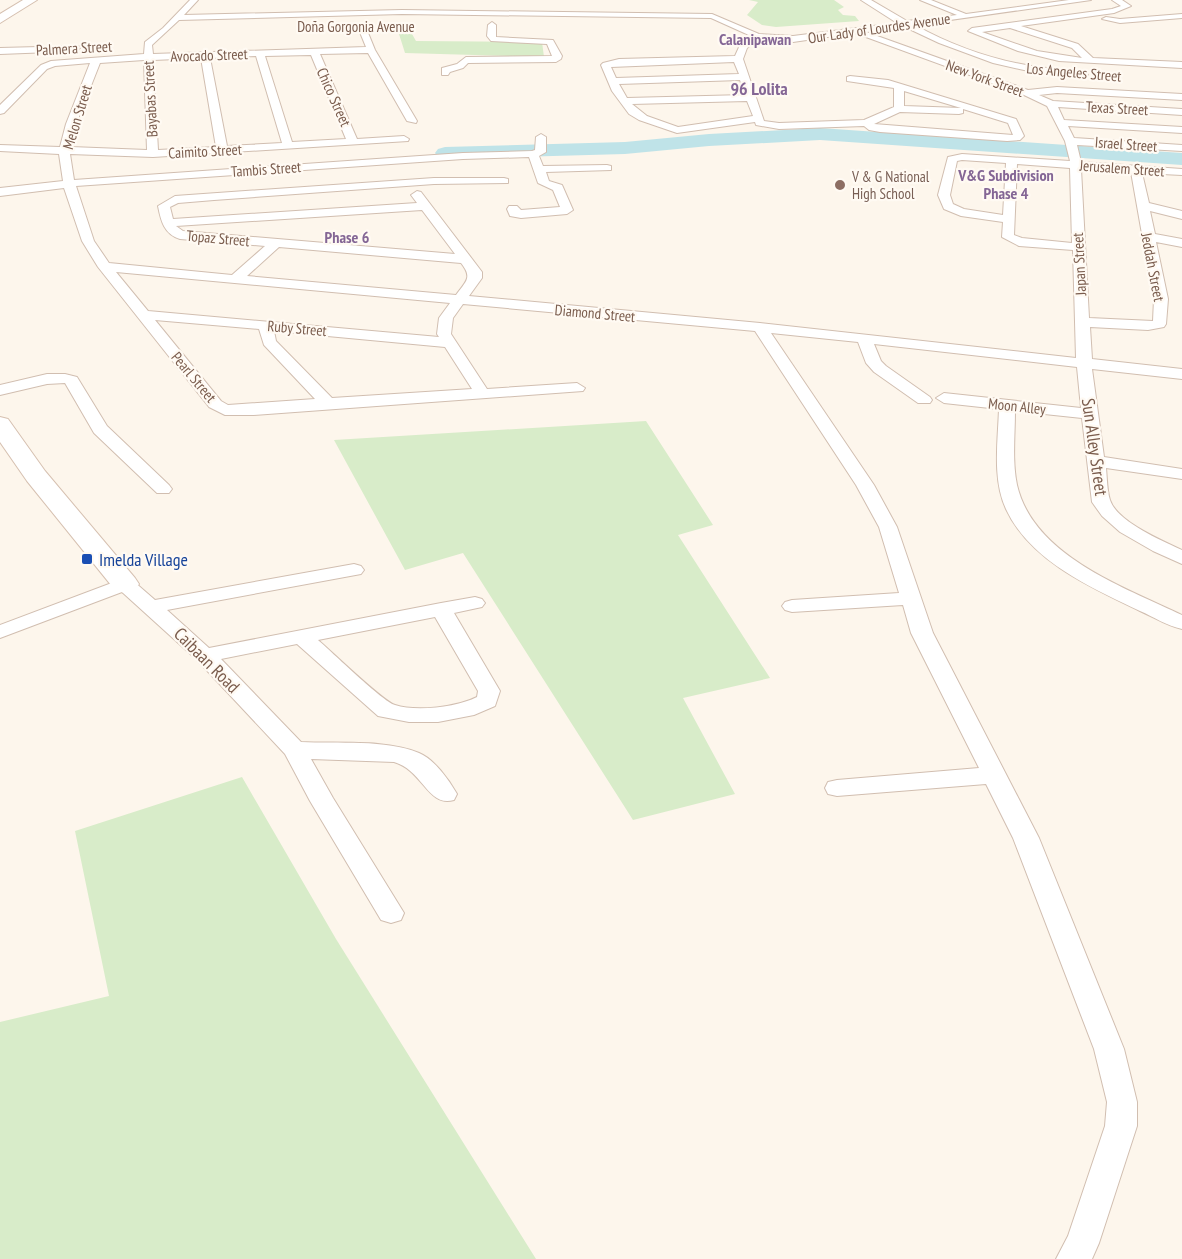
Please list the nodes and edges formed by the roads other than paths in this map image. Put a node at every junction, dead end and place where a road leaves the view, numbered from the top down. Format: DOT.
graph roads {
  1 [pos="31,0"];
  2 [pos="865,0"];
  3 [pos="924,0"];
  4 [pos="1038,0"];
  5 [pos="1087,0"];
  6 [pos="1116,0"];
  7 [pos="529,2"];
  8 [pos="996,3"];
  9 [pos="194,4"];
  10 [pos="1051,4"];
  11 [pos="1014,9"];
  12 [pos="523,13"];
  13 [pos="1088,15"];
  14 [pos="968,16"];
  15 [pos="1182,16"];
  16 [pos="178,18"];
  17 [pos="0,19"];
  18 [pos="519,23"];
  19 [pos="902,24"];
  20 [pos="349,25"];
  21 [pos="361,25"];
  22 [pos="371,25"];
  23 [pos="481,25"];
  24 [pos="1010,25"];
  25 [pos="178,29"];
  26 [pos="166,30"];
  27 [pos="855,31"];
  28 [pos="972,31"];
  29 [pos="961,33"];
  30 [pos="950,34"];
  31 [pos="758,36"];
  32 [pos="353,37"];
  33 [pos="364,37"];
  34 [pos="929,37"];
  35 [pos="167,43"];
  36 [pos="137,44"];
  37 [pos="148,44"];
  38 [pos="92,47"];
  39 [pos="371,50"];
  40 [pos="0,51"];
  41 [pos="314,52"];
  42 [pos="260,54"];
  43 [pos="205,56"];
  44 [pos="147,57"];
  45 [pos="96,60"];
  46 [pos="1091,61"];
  47 [pos="1182,65"];
  48 [pos="743,73"];
  49 [pos="445,74"];
  50 [pos="1096,76"];
  51 [pos="850,79"];
  52 [pos="612,81"];
  53 [pos="899,86"];
  54 [pos="1027,93"];
  55 [pos="1182,97"];
  56 [pos="624,101"];
  57 [pos="752,103"];
  58 [pos="1051,104"];
  59 [pos="899,109"];
  60 [pos="0,111"];
  61 [pos="633,112"];
  62 [pos="988,112"];
  63 [pos="1182,112"];
  64 [pos="881,118"];
  65 [pos="757,119"];
  66 [pos="412,121"];
  67 [pos="958,122"];
  68 [pos="866,123"];
  69 [pos="980,123"];
  70 [pos="1062,123"];
  71 [pos="1014,124"];
  72 [pos="1182,130"];
  73 [pos="541,137"];
  74 [pos="404,139"];
  75 [pos="354,142"];
  76 [pos="288,146"];
  77 [pos="1182,147"];
  78 [pos="3,149"];
  79 [pos="222,150"];
  80 [pos="64,152"];
  81 [pos="1073,152"];
  82 [pos="153,154"];
  83 [pos="533,154"];
  84 [pos="1012,161"];
  85 [pos="607,168"];
  86 [pos="540,169"];
  87 [pos="1136,169"];
  88 [pos="211,172"];
  89 [pos="1182,172"];
  90 [pos="69,179"];
  91 [pos="504,181"];
  92 [pos="409,182"];
  93 [pos="0,192"];
  94 [pos="214,196"];
  95 [pos="1142,205"];
  96 [pos="424,206"];
  97 [pos="513,209"];
  98 [pos="1182,215"];
  99 [pos="1008,219"];
  100 [pos="169,223"];
  101 [pos="1147,236"];
  102 [pos="276,243"];
  103 [pos="1182,243"];
  104 [pos="1078,247"];
  105 [pos="466,259"];
  106 [pos="105,267"];
  107 [pos="235,279"];
  108 [pos="459,301"];
  109 [pos="143,315"];
  110 [pos="1082,322"];
  111 [pos="266,326"];
  112 [pos="760,327"];
  113 [pos="864,339"];
  114 [pos="450,343"];
  115 [pos="1084,363"];
  116 [pos="1182,374"];
  117 [pos="577,388"];
  118 [pos="0,390"];
  119 [pos="483,394"];
  120 [pos="944,398"];
  121 [pos="924,400"];
  122 [pos="328,403"];
  123 [pos="1007,405"];
  124 [pos="1089,414"];
  125 [pos="0,424"];
  126 [pos="1096,461"];
  127 [pos="1182,474"];
  128 [pos="163,489"];
  129 [pos="1182,558"];
  130 [pos="354,570"];
  131 [pos="125,584"];
  132 [pos="909,599"];
  133 [pos="475,603"];
  134 [pos="792,606"];
  135 [pos="152,607"];
  136 [pos="441,609"];
  137 [pos="1182,623"];
  138 [pos="3,626"];
  139 [pos="302,637"];
  140 [pos="205,655"];
  141 [pos="295,750"];
  142 [pos="994,775"];
  143 [pos="837,788"];
  144 [pos="445,794"];
  145 [pos="390,913"];
  146 [pos="1072,1259"];
  1 -- 17 [label="street"];
  2 -- 19 [label="street, Los Angeles Street"];
  3 -- 14 [label="street"];
  4 -- 10 [label="street"];
  5 -- 10 [label="street, Our Lady of Lourdes Avenue"];
  6 -- 13 [label="street"];
  7 -- 12 [label="street"];
  8 -- 11 [label="street"];
  9 -- 16 [label="street"];
  10 -- 11 [label="street, Our Lady of Lourdes Avenue"];
  11 -- 14 [label="street, Our Lady of Lourdes Avenue"];
  12 -- 16 [label="street"];
  12 -- 18 [label="street"];
  12 -- 31 [label="street, Our Lady of Lourdes Avenue"];
  13 -- 15 [label="street"];
  13 -- 24 [label="street"];
  14 -- 19 [label="street, Our Lady of Lourdes Avenue"];
  16 -- 26 [label="street"];
  19 -- 27 [label="street, Our Lady of Lourdes Avenue"];
  19 -- 34 [label="street, Los Angeles Street"];
  20 -- 21 [label="street, Doña Gorgonia Avenue"];
  21 -- 22 [label="street, Doña Gorgonia Avenue"];
  21 -- 33 [label="street"];
  23 -- 49 [label="street"];
  24 -- 28 [label="street"];
  24 -- 46 [label="street"];
  25 -- 26 [label="street"];
  26 -- 37 [label="street"];
  27 -- 31 [label="street, Our Lady of Lourdes Avenue"];
  27 -- 54 [label="street, New York Street"];
  28 -- 29 [label="street"];
  28 -- 46 [label="street"];
  30 -- 34 [label="street"];
  31 -- 48 [label="street"];
  32 -- 33 [label="street"];
  33 -- 39 [label="street"];
  34 -- 50 [label="street, Los Angeles Street"];
  35 -- 37 [label="street, Palmera Street"];
  36 -- 37 [label="street, Palmera Street"];
  37 -- 44 [label="street, Bayabas Street"];
  38 -- 40 [label="street, Palmera Street"];
  39 -- 41 [label="street, Avocado Street"];
  39 -- 66 [label="street"];
  41 -- 42 [label="street, Avocado Street"];
  41 -- 75 [label="street, Chico Street"];
  42 -- 43 [label="street, Avocado Street"];
  42 -- 76 [label="street"];
  43 -- 44 [label="street, Avocado Street"];
  43 -- 79 [label="street"];
  44 -- 45 [label="street, Avocado Street"];
  44 -- 82 [label="street, Bayabas Street"];
  45 -- 60 [label="street, Avocado Street"];
  45 -- 80 [label="street, Melon Street"];
  46 -- 47 [label="street"];
  48 -- 52 [label="street"];
  48 -- 52 [label="street"];
  48 -- 57 [label="street"];
  51 -- 53 [label="street"];
  52 -- 56 [label="street"];
  53 -- 59 [label="street"];
  53 -- 62 [label="street"];
  54 -- 55 [label="street"];
  54 -- 58 [label="street, New York Street"];
  56 -- 57 [label="street"];
  56 -- 61 [label="street"];
  57 -- 61 [label="street"];
  57 -- 65 [label="street"];
  58 -- 63 [label="street, Texas Street"];
  58 -- 70 [label="street"];
  59 -- 62 [label="street"];
  59 -- 64 [label="street"];
  61 -- 65 [label="street"];
  62 -- 71 [label="street"];
  64 -- 67 [label="street"];
  64 -- 68 [label="street"];
  65 -- 68 [label="street"];
  68 -- 71 [label="street"];
  69 -- 71 [label="street"];
  70 -- 72 [label="street"];
  70 -- 81 [label="street"];
  73 -- 83 [label="street"];
  74 -- 75 [label="street, Caimito Street"];
  75 -- 76 [label="street, Caimito Street"];
  76 -- 79 [label="street, Caimito Street"];
  77 -- 81 [label="street, Israel Street"];
  78 -- 80 [label="street, Caimito Street"];
  79 -- 82 [label="street, Caimito Street"];
  80 -- 82 [label="street, Caimito Street"];
  80 -- 90 [label="street, Melon Street"];
  81 -- 84 [label="street, Jerusalem Street"];
  81 -- 87 [label="street, Jerusalem Street"];
  81 -- 104 [label="street, Japan Street"];
  83 -- 86 [label="street"];
  83 -- 88 [label="street, Tambis Street"];
  84 -- 99 [label="street"];
  84 -- 99 [label="street, Jerusalem Street"];
  85 -- 86 [label="street"];
  86 -- 97 [label="street"];
  87 -- 89 [label="street, Jerusalem Street"];
  87 -- 95 [label="street, Jeddah Street"];
  88 -- 90 [label="street, Tambis Street"];
  88 -- 94 [label="street"];
  90 -- 93 [label="street, Tambis Street"];
  90 -- 106 [label="street, Pearl Street"];
  91 -- 92 [label="street, Topaz Street"];
  92 -- 94 [label="street, Topaz Street"];
  92 -- 96 [label="street"];
  94 -- 100 [label="street, Topaz Street"];
  95 -- 98 [label="street"];
  95 -- 101 [label="street, Jeddah Street"];
  96 -- 100 [label="street"];
  96 -- 105 [label="street"];
  99 -- 104 [label="street"];
  100 -- 102 [label="street, Topaz Street"];
  101 -- 103 [label="street"];
  101 -- 110 [label="street, Jeddah Street"];
  102 -- 105 [label="street, Topaz Street"];
  102 -- 107 [label="street"];
  104 -- 110 [label="street, Japan Street"];
  105 -- 108 [label="street"];
  106 -- 107 [label="street, Diamond Street"];
  106 -- 109 [label="street, Pearl Street"];
  107 -- 108 [label="street, Diamond Street"];
  108 -- 112 [label="street, Diamond Street"];
  108 -- 114 [label="street"];
  109 -- 111 [label="street, Ruby Street"];
  109 -- 122 [label="street, Pearl Street"];
  110 -- 115 [label="street, Japan Street"];
  111 -- 114 [label="street, Ruby Street"];
  111 -- 122 [label="street"];
  112 -- 113 [label="street, Diamond Street"];
  112 -- 132 [label="street"];
  113 -- 115 [label="street, Diamond Street"];
  113 -- 121 [label="street"];
  114 -- 119 [label="street"];
  115 -- 116 [label="street, Diamond Street"];
  115 -- 124 [label="street, Sun Alley Street"];
  117 -- 119 [label="street, Pearl Street"];
  118 -- 128 [label="street"];
  119 -- 122 [label="street, Pearl Street"];
  120 -- 123 [label="street, Moon Alley"];
  123 -- 124 [label="street, Moon Alley"];
  123 -- 137 [label="street"];
  124 -- 126 [label="street, Sun Alley Street"];
  125 -- 131 [label="street, Caibaan Road"];
  126 -- 127 [label="street"];
  126 -- 129 [label="street, Sun Alley Street"];
  130 -- 135 [label="street"];
  131 -- 135 [label="street, Caibaan Road"];
  131 -- 138 [label="street"];
  132 -- 134 [label="street"];
  132 -- 142 [label="street"];
  133 -- 136 [label="street"];
  135 -- 140 [label="street, Caibaan Road"];
  136 -- 139 [label="street"];
  136 -- 139 [label="street"];
  139 -- 140 [label="street"];
  140 -- 141 [label="street, Caibaan Road"];
  141 -- 144 [label="street"];
  141 -- 145 [label="street, Caibaan Road"];
  142 -- 143 [label="street"];
  142 -- 146 [label="street"];
}
